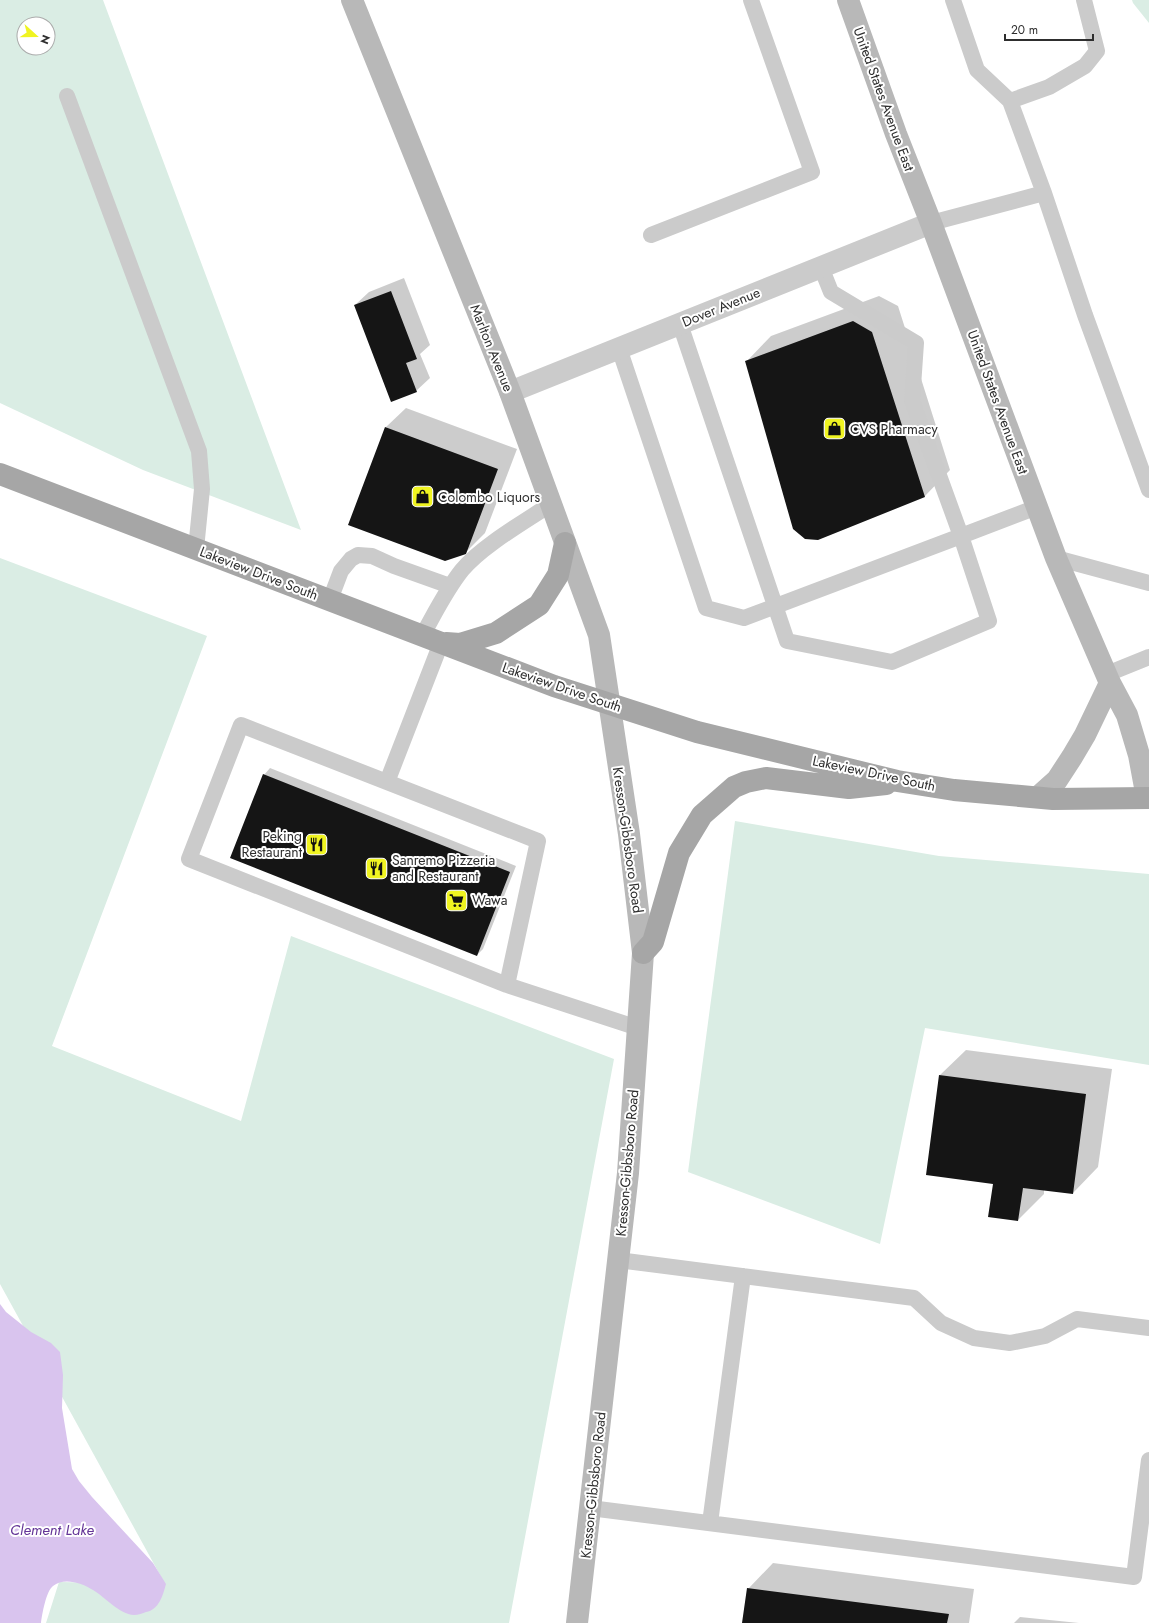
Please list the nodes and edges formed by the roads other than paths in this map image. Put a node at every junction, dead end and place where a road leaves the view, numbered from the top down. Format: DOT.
graph roads {
  1 [pos="352,0"];
  2 [pos="751,0"];
  3 [pos="848,0"];
  4 [pos="952,0"];
  5 [pos="1084,0"];
  6 [pos="67,96"];
  7 [pos="1010,101"];
  8 [pos="1044,193"];
  9 [pos="931,223"];
  10 [pos="651,235"];
  11 [pos="821,267"];
  12 [pos="680,324"];
  13 [pos="619,348"];
  14 [pos="510,392"];
  15 [pos="0,474"];
  16 [pos="1149,490"];
  17 [pos="551,504"];
  18 [pos="1037,507"];
  19 [pos="961,536"];
  20 [pos="565,543"];
  21 [pos="196,549"];
  22 [pos="1056,558"];
  23 [pos="1149,583"];
  24 [pos="450,586"];
  25 [pos="330,600"];
  26 [pos="775,606"];
  27 [pos="432,639"];
  28 [pos="1149,657"];
  29 [pos="1108,678"];
  30 [pos="608,703"];
  31 [pos="897,781"];
  32 [pos="387,782"];
  33 [pos="1038,797"];
  34 [pos="1148,799"];
  35 [pos="643,953"];
  36 [pos="507,985"];
  37 [pos="638,1028"];
  38 [pos="618,1260"];
  39 [pos="743,1276"];
  40 [pos="1149,1328"];
  41 [pos="1149,1460"];
  42 [pos="590,1508"];
  43 [pos="710,1523"];
  44 [pos="577,1623"];
  1 -- 14 [label="street, Marlton Avenue"];
  2 -- 10 [label="lane"];
  3 -- 9 [label="street, United States Avenue East"];
  4 -- 7 [label="lane"];
  5 -- 7 [label="lane"];
  6 -- 21 [label="lane"];
  7 -- 8 [label="lane"];
  8 -- 9 [label="lane"];
  8 -- 16 [label="lane"];
  9 -- 11 [label="street, Dover Avenue"];
  9 -- 18 [label="street, United States Avenue East"];
  11 -- 12 [label="street, Dover Avenue"];
  11 -- 19 [label="lane"];
  12 -- 13 [label="street, Dover Avenue"];
  12 -- 26 [label="lane"];
  13 -- 14 [label="street, Dover Avenue"];
  13 -- 26 [label="lane"];
  14 -- 17 [label="street, Marlton Avenue"];
  15 -- 21 [label="main road, Lakeview Drive South"];
  17 -- 20 [label="street, Marlton Avenue"];
  17 -- 24 [label="lane"];
  18 -- 19 [label="lane"];
  18 -- 22 [label="street, United States Avenue East"];
  19 -- 26 [label="lane"];
  19 -- 26 [label="lane"];
  20 -- 27 [label="main road"];
  20 -- 30 [label="street, Marlton Avenue"];
  21 -- 25 [label="main road, Lakeview Drive South"];
  22 -- 23 [label="lane"];
  22 -- 29 [label="street, United States Avenue East"];
  24 -- 25 [label="lane"];
  24 -- 27 [label="lane"];
  25 -- 27 [label="main road, Lakeview Drive South"];
  27 -- 30 [label="main road, Lakeview Drive South"];
  27 -- 32 [label="lane"];
  28 -- 29 [label="lane"];
  29 -- 33 [label="street"];
  29 -- 34 [label="street, United States Avenue East"];
  30 -- 31 [label="main road, Lakeview Drive South"];
  30 -- 35 [label="street, Kresson-Gibbsboro Road"];
  31 -- 33 [label="main road, Lakeview Drive South"];
  31 -- 35 [label="main road"];
  32 -- 36 [label="lane"];
  32 -- 36 [label="lane"];
  33 -- 34 [label="main road, Lakeview Drive South"];
  35 -- 37 [label="street, Kresson-Gibbsboro Road"];
  36 -- 37 [label="lane"];
  37 -- 38 [label="street, Kresson-Gibbsboro Road"];
  38 -- 39 [label="lane"];
  38 -- 42 [label="street, Kresson-Gibbsboro Road"];
  39 -- 40 [label="lane"];
  39 -- 43 [label="lane"];
  41 -- 43 [label="lane"];
  42 -- 43 [label="lane"];
  42 -- 44 [label="street, Kresson-Gibbsboro Road"];
}
